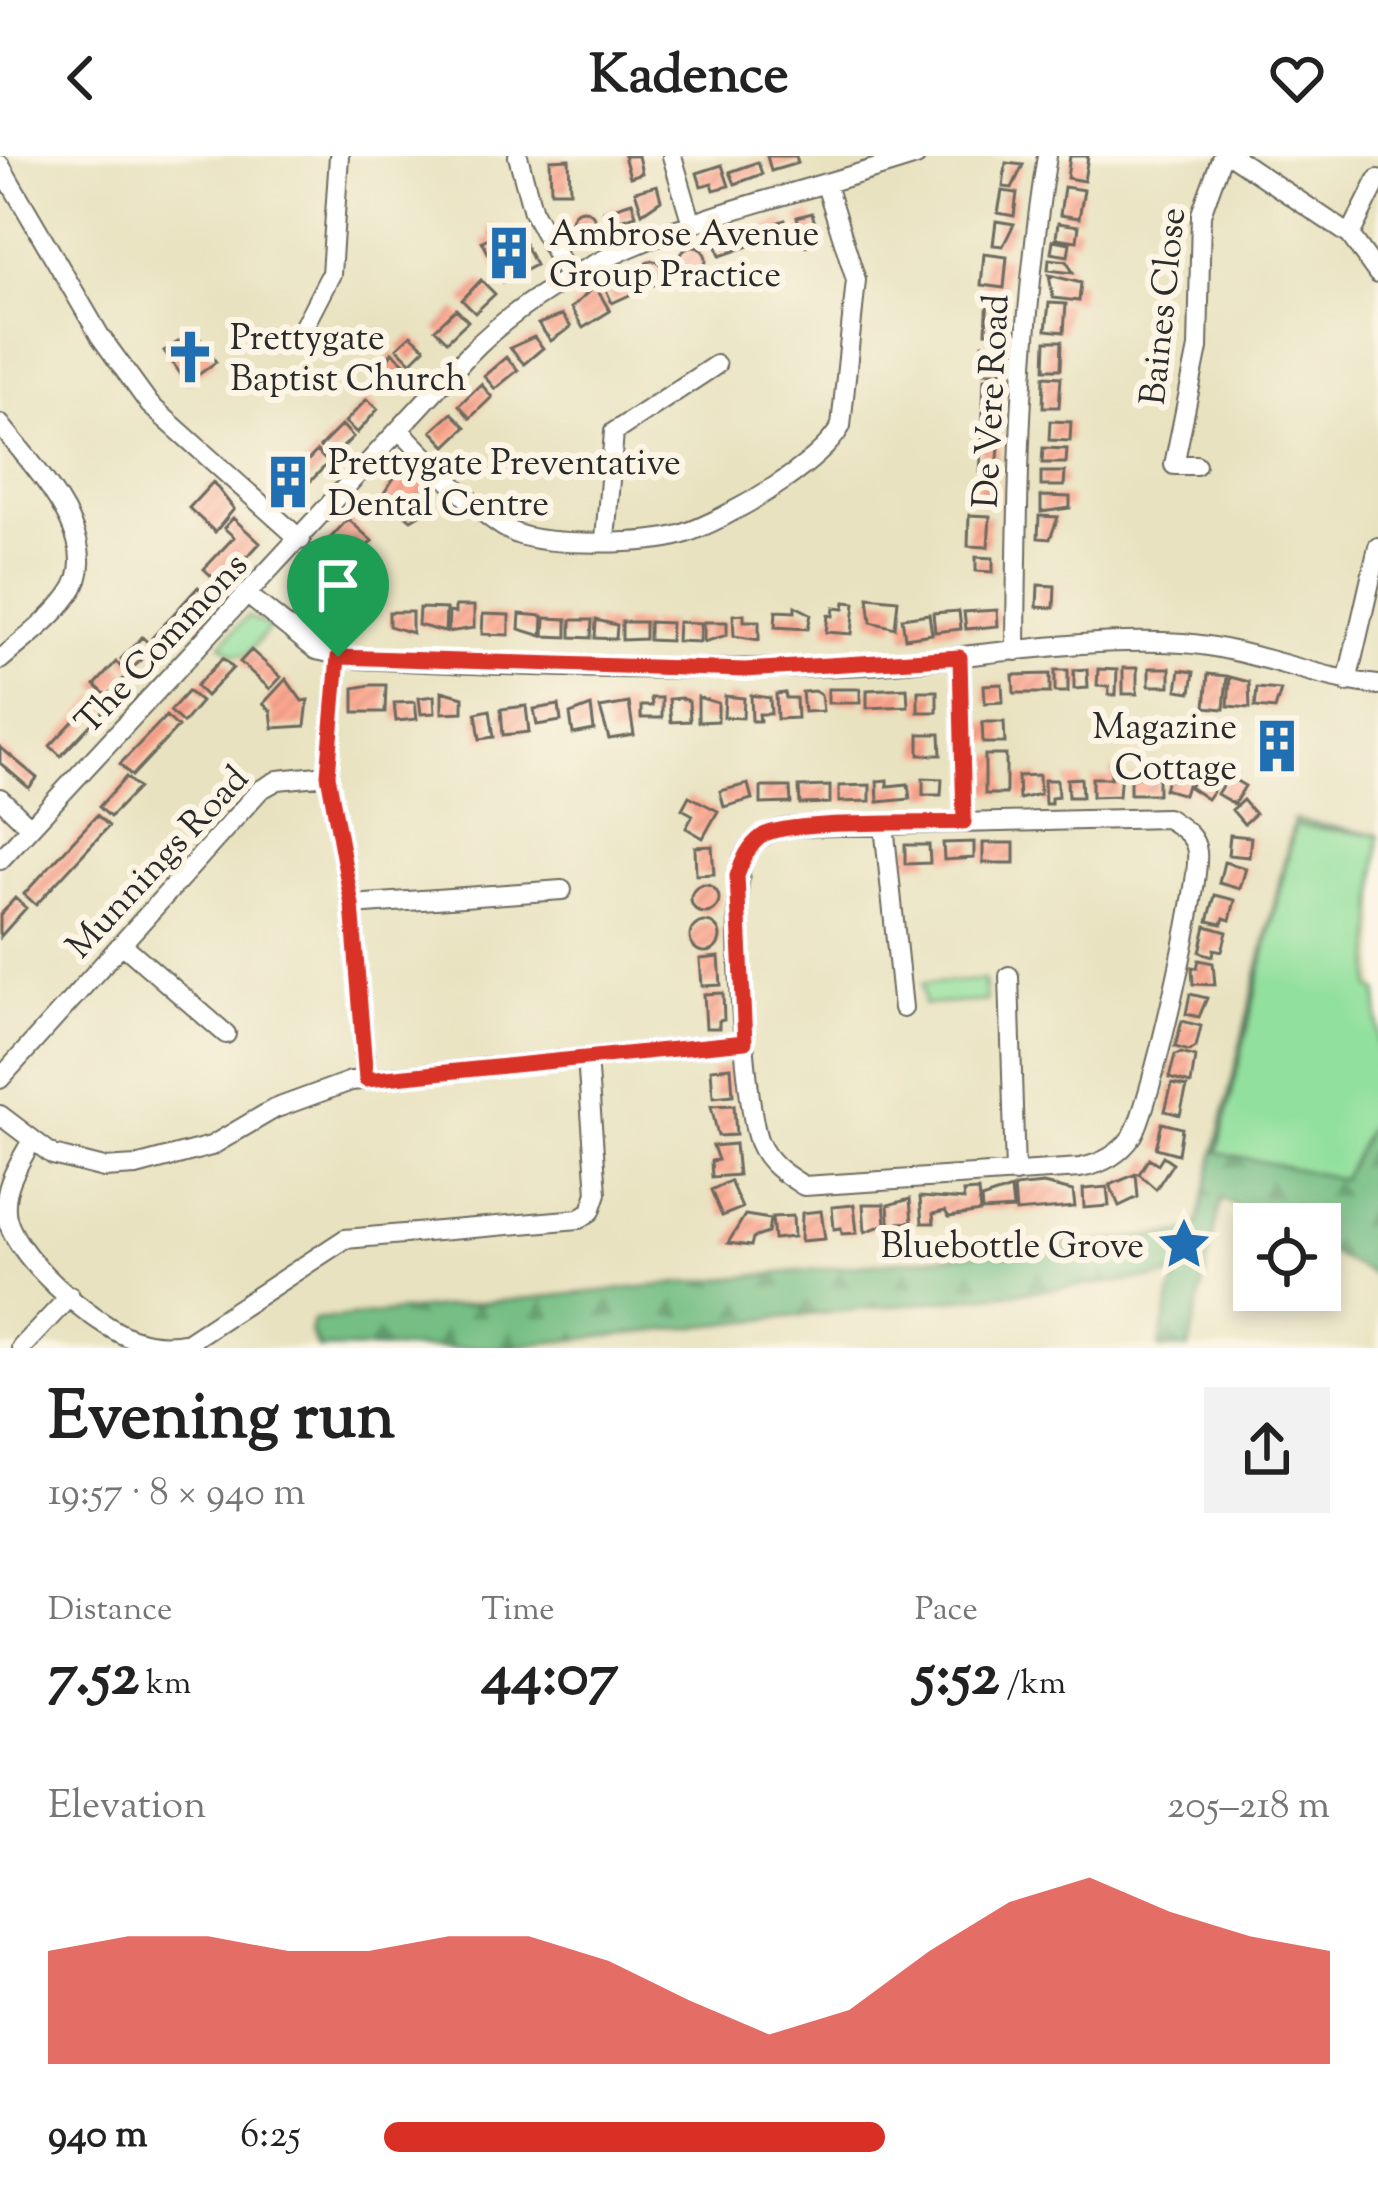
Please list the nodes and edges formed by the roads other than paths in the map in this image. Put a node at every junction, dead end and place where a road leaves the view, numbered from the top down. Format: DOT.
graph roads {
  1 [pos="339,156"];
  2 [pos="518,156"];
  3 [pos="672,156"];
  4 [pos="916,156"];
  5 [pos="1047,156"];
  6 [pos="1233,157"];
  7 [pos="2,178"];
  8 [pos="1378,181"];
  9 [pos="826,185"];
  10 [pos="692,224"];
  11 [pos="1349,235"];
  12 [pos="567,274"];
  13 [pos="1378,274"];
  14 [pos="304,326"];
  15 [pos="716,364"];
  16 [pos="0,424"];
  17 [pos="399,430"];
  18 [pos="1174,465"];
  19 [pos="1196,465"];
  20 [pos="1150,466"];
  21 [pos="605,539"];
  22 [pos="301,540"];
  23 [pos="1378,548"];
  24 [pos="249,596"];
  25 [pos="1016,651"];
  26 [pos="338,657"];
  27 [pos="960,657"];
  28 [pos="0,660"];
  29 [pos="1347,682"];
  30 [pos="1378,685"];
  31 [pos="328,775"];
  32 [pos="0,798"];
  33 [pos="964,822"];
  34 [pos="884,825"];
  35 [pos="31,827"];
  36 [pos="0,860"];
  37 [pos="562,890"];
  38 [pos="352,905"];
  39 [pos="122,944"];
  40 [pos="1009,976"];
  41 [pos="903,1008"];
  42 [pos="226,1034"];
  43 [pos="745,1042"];
  44 [pos="587,1058"];
  45 [pos="0,1079"];
  46 [pos="366,1080"];
  47 [pos="0,1115"];
  48 [pos="31,1142"];
  49 [pos="1015,1173"];
  50 [pos="70,1296"];
  51 [pos="20,1348"];
  1 -- 14 [label="street"];
  2 -- 12 [label="street"];
  3 -- 10 [label="street"];
  4 -- 9 [label="street, The Commons"];
  5 -- 25 [label="street, De Vere Road"];
  6 -- 11 [label="street"];
  6 -- 18 [label="street, Baines Close"];
  7 -- 22 [label="street"];
  8 -- 11 [label="street"];
  9 -- 10 [label="street, The Commons"];
  9 -- 21 [label="street"];
  10 -- 12 [label="street, The Commons"];
  11 -- 13 [label="street"];
  12 -- 17 [label="street, The Commons"];
  15 -- 21 [label="street"];
  16 -- 28 [label="street"];
  17 -- 21 [label="street"];
  17 -- 22 [label="street, The Commons"];
  18 -- 19 [label="street"];
  18 -- 20 [label="street"];
  22 -- 24 [label="street, The Commons"];
  23 -- 29 [label="street"];
  24 -- 26 [label="street"];
  24 -- 35 [label="street, The Commons"];
  25 -- 27 [label="street"];
  25 -- 29 [label="street"];
  26 -- 27 [label="street"];
  26 -- 31 [label="street"];
  27 -- 33 [label="street"];
  29 -- 30 [label="street"];
  31 -- 38 [label="street"];
  31 -- 39 [label="street, Munnings Road"];
  32 -- 35 [label="street"];
  33 -- 34 [label="street"];
  33 -- 49 [label="street"];
  34 -- 41 [label="street"];
  34 -- 43 [label="street"];
  35 -- 36 [label="street, The Commons"];
  37 -- 38 [label="street"];
  38 -- 46 [label="street"];
  39 -- 42 [label="street"];
  39 -- 45 [label="street, Munnings Road"];
  40 -- 49 [label="street"];
  43 -- 44 [label="street"];
  43 -- 49 [label="street"];
  44 -- 46 [label="street"];
  44 -- 50 [label="street"];
  46 -- 48 [label="street"];
  47 -- 48 [label="street"];
  48 -- 50 [label="street"];
  50 -- 51 [label="street"];
}
